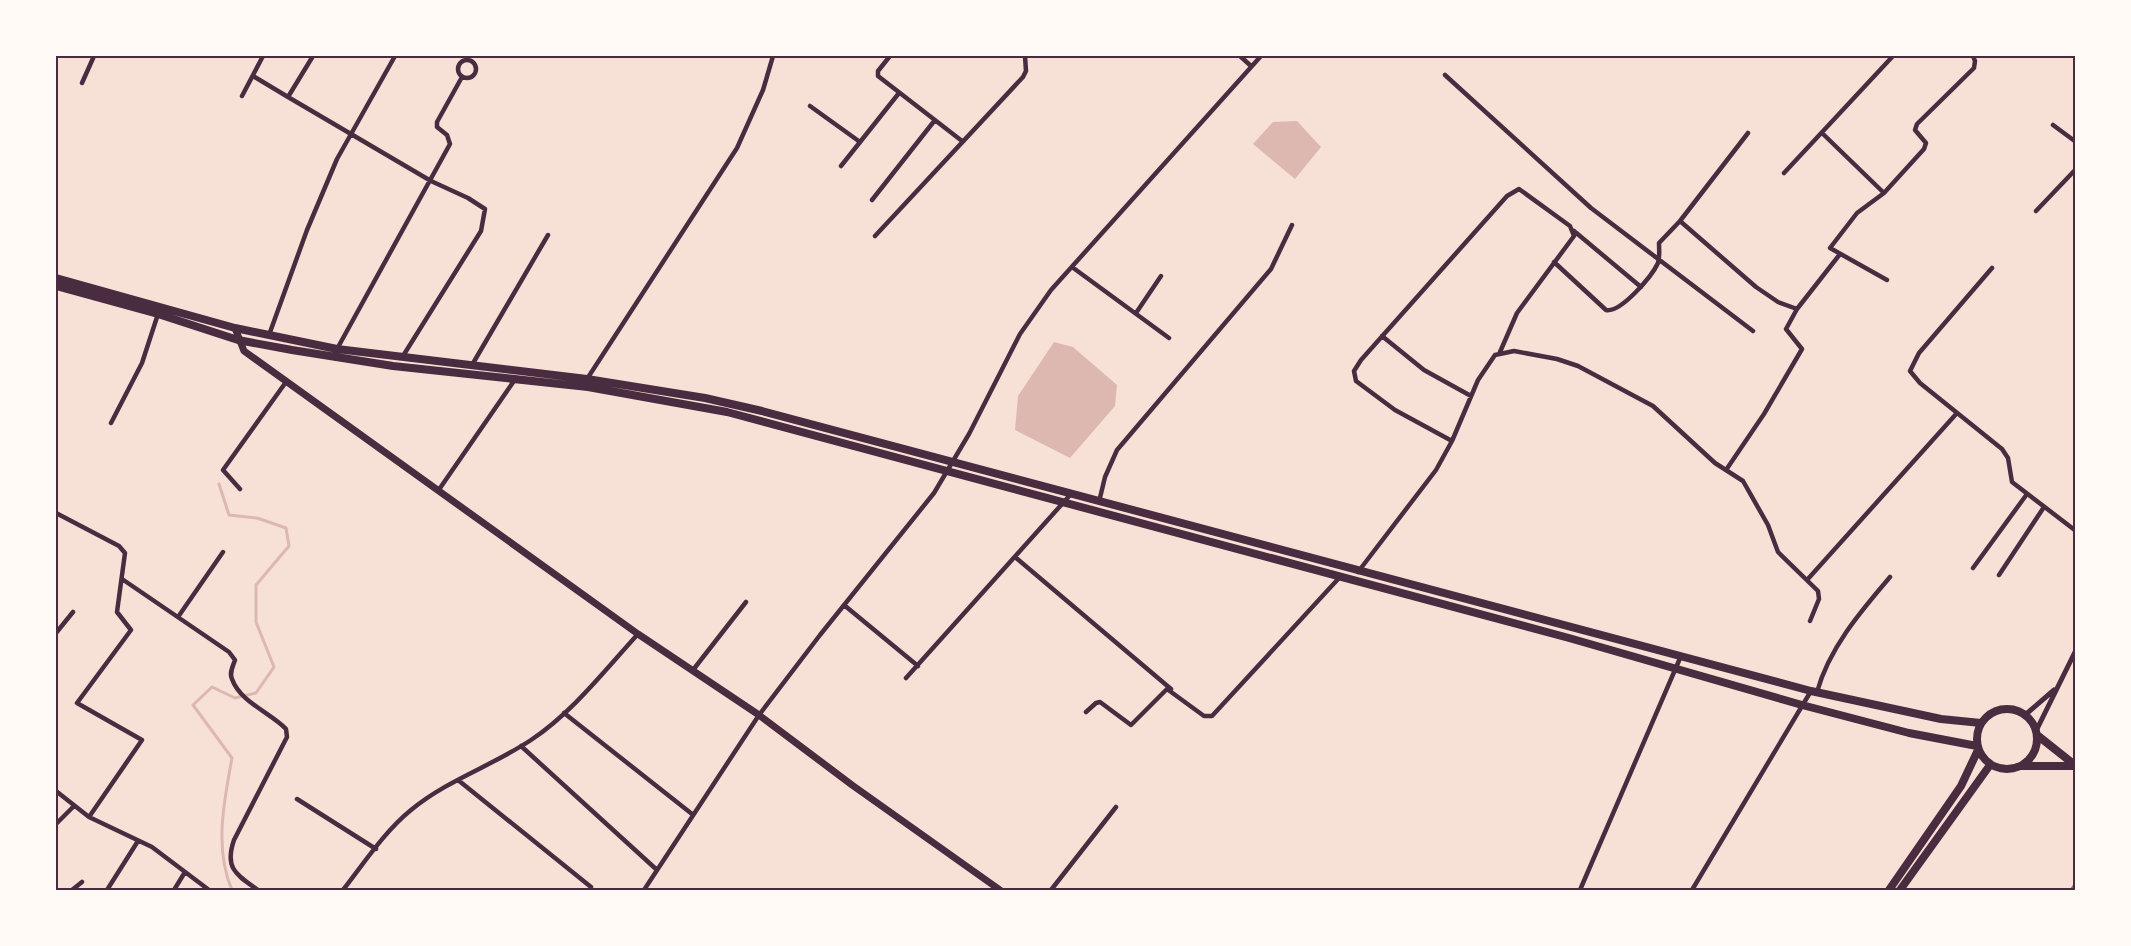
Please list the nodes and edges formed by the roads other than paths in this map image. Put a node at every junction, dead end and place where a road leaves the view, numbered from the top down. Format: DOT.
graph roads {
  1 [pos="94,56"];
  2 [pos="263,56"];
  3 [pos="313,56"];
  4 [pos="395,56"];
  5 [pos="773,56"];
  6 [pos="890,56"];
  7 [pos="1026,56"];
  8 [pos="1240,56"];
  9 [pos="1261,56"];
  10 [pos="1893,56"];
  11 [pos="1973,56"];
  12 [pos="1251,66"];
  13 [pos="1446,75"];
  14 [pos="253,76"];
  15 [pos="462,77"];
  16 [pos="82,83"];
  17 [pos="899,93"];
  18 [pos="242,96"];
  19 [pos="288,97"];
  20 [pos="810,106"];
  21 [pos="935,120"];
  22 [pos="2053,125"];
  23 [pos="1748,133"];
  24 [pos="1822,133"];
  25 [pos="349,134"];
  26 [pos="962,141"];
  27 [pos="860,142"];
  28 [pos="2076,142"];
  29 [pos="841,166"];
  30 [pos="2076,169"];
  31 [pos="1784,173"];
  32 [pos="431,181"];
  33 [pos="1884,193"];
  34 [pos="872,200"];
  35 [pos="2036,211"];
  36 [pos="1680,221"];
  37 [pos="1292,225"];
  38 [pos="1574,231"];
  39 [pos="548,235"];
  40 [pos="874,236"];
  41 [pos="1840,254"];
  42 [pos="1659,261"];
  43 [pos="1554,262"];
  44 [pos="1072,267"];
  45 [pos="1992,268"];
  46 [pos="1161,276"];
  47 [pos="56,278"];
  48 [pos="1887,280"];
  49 [pos="56,286"];
  50 [pos="1641,287"];
  51 [pos="1797,309"];
  52 [pos="159,310"];
  53 [pos="1136,313"];
  54 [pos="235,328"];
  55 [pos="1754,331"];
  56 [pos="269,335"];
  57 [pos="1382,336"];
  58 [pos="1169,338"];
  59 [pos="238,340"];
  60 [pos="337,349"];
  61 [pos="1500,352"];
  62 [pos="402,359"];
  63 [pos="471,365"];
  64 [pos="519,375"];
  65 [pos="586,379"];
  66 [pos="286,382"];
  67 [pos="1471,396"];
  68 [pos="1957,413"];
  69 [pos="111,423"];
  70 [pos="1452,441"];
  71 [pos="955,462"];
  72 [pos="950,470"];
  73 [pos="1726,470"];
  74 [pos="240,489"];
  75 [pos="438,491"];
  76 [pos="1071,494"];
  77 [pos="2027,494"];
  78 [pos="1099,502"];
  79 [pos="1063,503"];
  80 [pos="2044,507"];
  81 [pos="56,513"];
  82 [pos="2076,531"];
  83 [pos="223,552"];
  84 [pos="1015,557"];
  85 [pos="1973,568"];
  86 [pos="1358,572"];
  87 [pos="1999,575"];
  88 [pos="1890,577"];
  89 [pos="1339,578"];
  90 [pos="122,579"];
  91 [pos="1807,580"];
  92 [pos="746,602"];
  93 [pos="844,605"];
  94 [pos="73,612"];
  95 [pos="178,617"];
  96 [pos="1810,621"];
  97 [pos="56,633"];
  98 [pos="638,634"];
  99 [pos="2076,650"];
  100 [pos="1681,656"];
  101 [pos="918,666"];
  102 [pos="1677,669"];
  103 [pos="693,670"];
  104 [pos="906,678"];
  105 [pos="2055,689"];
  106 [pos="1173,690"];
  107 [pos="1814,692"];
  108 [pos="1802,705"];
  109 [pos="1086,712"];
  110 [pos="564,713"];
  111 [pos="759,715"];
  112 [pos="2025,715"];
  113 [pos="1981,723"];
  114 [pos="2037,733"];
  115 [pos="521,746"];
  116 [pos="1978,748"];
  117 [pos="1990,765"];
  118 [pos="2021,766"];
  119 [pos="2076,766"];
  120 [pos="458,780"];
  121 [pos="56,791"];
  122 [pos="297,799"];
  123 [pos="74,806"];
  124 [pos="1116,807"];
  125 [pos="692,814"];
  126 [pos="89,817"];
  127 [pos="56,824"];
  128 [pos="138,841"];
  129 [pos="376,849"];
  130 [pos="657,870"];
  131 [pos="185,872"];
  132 [pos="82,882"];
  133 [pos="591,887"];
  134 [pos="72,891"];
  135 [pos="107,891"];
  136 [pos="174,891"];
  137 [pos="209,891"];
  138 [pos="258,891"];
  139 [pos="343,891"];
  140 [pos="644,891"];
  141 [pos="1000,891"];
  142 [pos="1051,891"];
  143 [pos="1580,891"];
  144 [pos="1692,891"];
  145 [pos="1889,891"];
  146 [pos="1900,891"];
  1 -- 16 [label="street"];
  2 -- 14 [label="street"];
  3 -- 19 [label="street"];
  4 -- 25 [label="street"];
  5 -- 65 [label="street"];
  6 -- 17 [label="street"];
  7 -- 26 [label="street"];
  8 -- 12 [label="street"];
  9 -- 12 [label="street"];
  10 -- 24 [label="street"];
  11 -- 33 [label="street"];
  12 -- 44 [label="street"];
  13 -- 42 [label="street"];
  14 -- 18 [label="street"];
  14 -- 19 [label="street"];
  15 -- 32 [label="street"];
  17 -- 21 [label="street"];
  17 -- 27 [label="street"];
  19 -- 25 [label="street"];
  20 -- 27 [label="street"];
  21 -- 26 [label="street"];
  21 -- 34 [label="street"];
  22 -- 28 [label="street"];
  23 -- 36 [label="street"];
  24 -- 31 [label="street"];
  24 -- 33 [label="street"];
  25 -- 32 [label="street"];
  25 -- 56 [label="street"];
  26 -- 40 [label="street"];
  27 -- 29 [label="street"];
  30 -- 35 [label="street"];
  32 -- 60 [label="street"];
  32 -- 62 [label="street"];
  33 -- 41 [label="street"];
  36 -- 42 [label="street"];
  36 -- 51 [label="street"];
  37 -- 78 [label="street"];
  38 -- 43 [label="street"];
  38 -- 50 [label="street"];
  38 -- 57 [label="street"];
  39 -- 63 [label="street"];
  41 -- 48 [label="street"];
  41 -- 51 [label="street"];
  42 -- 50 [label="street"];
  42 -- 55 [label="street"];
  43 -- 50 [label="street"];
  43 -- 61 [label="street"];
  44 -- 53 [label="street"];
  44 -- 71 [label="street"];
  45 -- 68 [label="street"];
  46 -- 53 [label="street"];
  47 -- 52 [label="highway"];
  49 -- 52 [label="highway"];
  51 -- 73 [label="street"];
  52 -- 54 [label="highway"];
  52 -- 59 [label="highway"];
  52 -- 69 [label="street"];
  53 -- 58 [label="street"];
  54 -- 56 [label="highway"];
  54 -- 59 [label="main road"];
  56 -- 60 [label="highway"];
  57 -- 67 [label="street"];
  57 -- 70 [label="street"];
  59 -- 64 [label="highway"];
  59 -- 66 [label="main road"];
  60 -- 62 [label="highway"];
  61 -- 67 [label="street"];
  61 -- 73 [label="street"];
  62 -- 63 [label="highway"];
  63 -- 64 [label="highway"];
  64 -- 65 [label="highway"];
  64 -- 72 [label="highway"];
  64 -- 75 [label="street"];
  65 -- 71 [label="highway"];
  66 -- 74 [label="street"];
  66 -- 75 [label="main road"];
  67 -- 70 [label="street"];
  68 -- 77 [label="street"];
  68 -- 91 [label="street"];
  70 -- 86 [label="street"];
  71 -- 72 [label="street"];
  71 -- 76 [label="highway"];
  72 -- 79 [label="highway"];
  72 -- 93 [label="street"];
  73 -- 91 [label="street"];
  75 -- 98 [label="main road"];
  76 -- 78 [label="highway"];
  76 -- 79 [label="street"];
  77 -- 80 [label="street"];
  77 -- 85 [label="street"];
  78 -- 86 [label="highway"];
  79 -- 84 [label="street"];
  79 -- 89 [label="highway"];
  80 -- 82 [label="street"];
  80 -- 87 [label="street"];
  81 -- 90 [label="street"];
  83 -- 95 [label="street"];
  84 -- 101 [label="street"];
  84 -- 106 [label="street"];
  86 -- 100 [label="highway"];
  88 -- 107 [label="street"];
  89 -- 102 [label="highway"];
  89 -- 106 [label="street"];
  90 -- 95 [label="street"];
  90 -- 126 [label="street"];
  91 -- 96 [label="street"];
  92 -- 103 [label="street"];
  93 -- 101 [label="street"];
  93 -- 111 [label="street"];
  94 -- 97 [label="street"];
  95 -- 138 [label="street"];
  98 -- 103 [label="main road"];
  98 -- 110 [label="street"];
  99 -- 105 [label="street"];
  100 -- 102 [label="street"];
  100 -- 107 [label="highway"];
  101 -- 104 [label="street"];
  102 -- 108 [label="highway"];
  102 -- 143 [label="street"];
  103 -- 111 [label="main road"];
  105 -- 112 [label="street"];
  105 -- 114 [label="street"];
  106 -- 109 [label="street"];
  107 -- 108 [label="street"];
  107 -- 113 [label="highway"];
  108 -- 116 [label="highway"];
  108 -- 144 [label="street"];
  110 -- 115 [label="street"];
  110 -- 125 [label="street"];
  111 -- 125 [label="street"];
  111 -- 141 [label="main road"];
  112 -- 113 [label="highway"];
  112 -- 114 [label="highway"];
  113 -- 116 [label="highway"];
  114 -- 118 [label="highway"];
  114 -- 119 [label="highway"];
  115 -- 120 [label="street"];
  115 -- 130 [label="street"];
  116 -- 117 [label="highway"];
  116 -- 145 [label="highway"];
  117 -- 118 [label="highway"];
  117 -- 146 [label="highway"];
  118 -- 119 [label="highway"];
  120 -- 129 [label="street"];
  120 -- 133 [label="street"];
  121 -- 123 [label="street"];
  122 -- 129 [label="street"];
  123 -- 126 [label="street"];
  123 -- 127 [label="street"];
  124 -- 142 [label="street"];
  125 -- 130 [label="street"];
  126 -- 128 [label="street"];
  128 -- 131 [label="street"];
  128 -- 135 [label="street"];
  129 -- 139 [label="street"];
  130 -- 140 [label="street"];
  131 -- 136 [label="street"];
  131 -- 137 [label="street"];
  132 -- 134 [label="street"];
}
